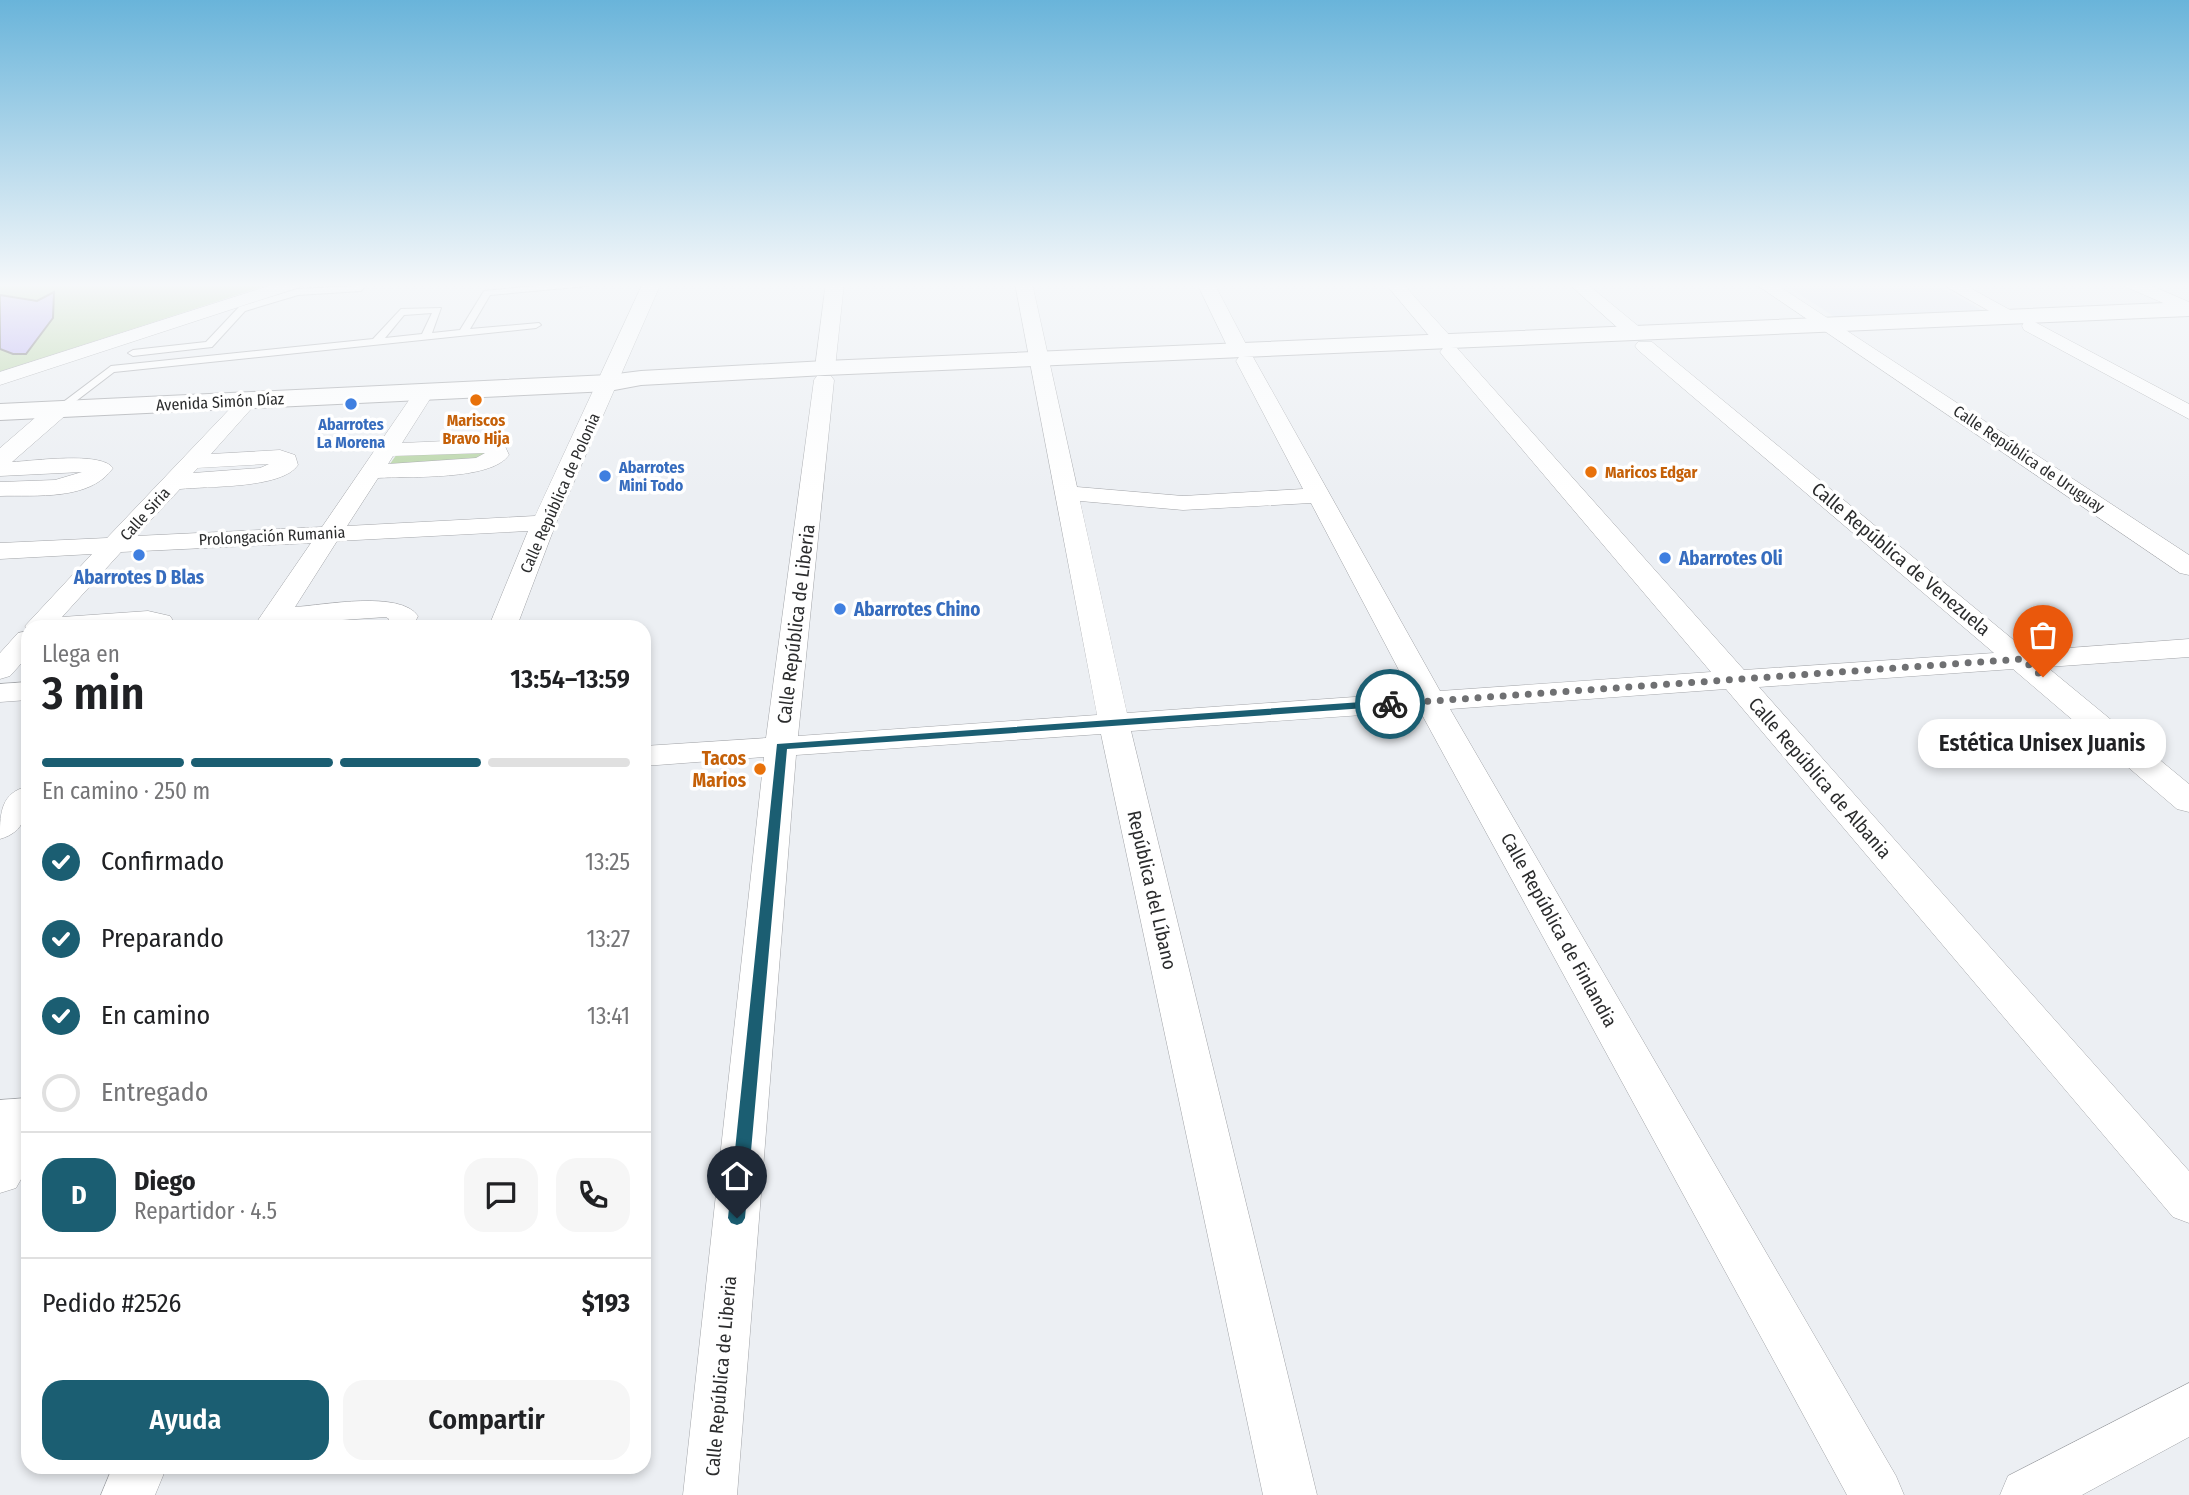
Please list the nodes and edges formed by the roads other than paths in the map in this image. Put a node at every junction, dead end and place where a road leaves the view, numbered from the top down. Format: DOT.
graph roads {
  1 [pos="80,353"];
  2 [pos="133,353"];
  3 [pos="270,353"];
  4 [pos="622,353"];
  5 [pos="827,353"];
  6 [pos="1038,353"];
  7 [pos="1300,353"];
  8 [pos="1452,353"];
  9 [pos="1655,353"];
  10 [pos="1869,353"];
  11 [pos="2078,353"];
  12 [pos="1243,355"];
  13 [pos="1040,364"];
  14 [pos="111,369"];
  15 [pos="824,374"];
  16 [pos="0,379"];
  17 [pos="609,383"];
  18 [pos="425,391"];
  19 [pos="249,400"];
  20 [pos="59,410"];
  21 [pos="0,412"];
  22 [pos="2189,414"];
  23 [pos="385,450"];
  24 [pos="0,460"];
  25 [pos="191,462"];
  26 [pos="0,468"];
  27 [pos="370,472"];
  28 [pos="173,482"];
  29 [pos="0,489"];
  30 [pos="1066,493"];
  31 [pos="1320,495"];
  32 [pos="544,523"];
  33 [pos="329,533"];
  34 [pos="116,545"];
  35 [pos="0,551"];
  36 [pos="2189,567"];
  37 [pos="45,620"];
  38 [pos="272,620"];
  39 [pos="280,620"];
  40 [pos="402,620"];
  41 [pos="505,620"];
  42 [pos="21,628"];
  43 [pos="0,630"];
  44 [pos="21,647"];
  45 [pos="2189,648"];
  46 [pos="2022,659"];
  47 [pos="0,670"];
  48 [pos="1734,680"];
  49 [pos="21,692"];
  50 [pos="0,693"];
  51 [pos="1430,701"];
  52 [pos="1114,723"];
  53 [pos="781,746"];
  54 [pos="651,755"];
  55 [pos="17,800"];
  56 [pos="2189,802"];
  57 [pos="0,828"];
  58 [pos="21,1116"];
  59 [pos="0,1118"];
  60 [pos="21,1140"];
  61 [pos="0,1174"];
  62 [pos="2189,1203"];
  63 [pos="2189,1409"];
  64 [pos="137,1474"];
  65 [pos="128,1495"];
  66 [pos="710,1495"];
  67 [pos="1290,1495"];
  68 [pos="1877,1495"];
  69 [pos="2027,1495"];
  1 -- 16 [label="street"];
  2 -- 14 [label="lane"];
  3 -- 14 [label="lane"];
  4 -- 17 [label="street, Calle República de Polonia"];
  5 -- 15 [label="street, Calle República de Liberia"];
  6 -- 13 [label="street, República del Líbano"];
  7 -- 12 [label="main road, Avenida Simón Díaz"];
  8 -- 48 [label="street, Calle República de Albania"];
  9 -- 46 [label="street, Calle República de Venezuela"];
  10 -- 36 [label="street, Calle República de Uruguay"];
  11 -- 22 [label="street"];
  12 -- 13 [label="main road, Avenida Simón Díaz"];
  12 -- 31 [label="street, Calle República de Finlandia"];
  13 -- 15 [label="main road, Avenida Simón Díaz"];
  13 -- 30 [label="street, República del Líbano"];
  14 -- 20 [label="lane"];
  15 -- 17 [label="main road, Avenida Simón Díaz"];
  15 -- 53 [label="street, Calle República de Liberia"];
  17 -- 18 [label="main road, Avenida Simón Díaz"];
  17 -- 32 [label="street, Calle República de Polonia"];
  18 -- 19 [label="main road, Avenida Simón Díaz"];
  18 -- 23 [label="street"];
  19 -- 20 [label="main road, Avenida Simón Díaz"];
  19 -- 25 [label="street, Calle Siria"];
  20 -- 21 [label="main road, Avenida Simón Díaz"];
  20 -- 24 [label="street"];
  23 -- 27 [label="street"];
  23 -- 27 [label="street"];
  25 -- 28 [label="street, Calle Siria"];
  25 -- 28 [label="street"];
  26 -- 29 [label="street"];
  27 -- 33 [label="street"];
  28 -- 34 [label="street, Calle Siria"];
  30 -- 31 [label="street"];
  30 -- 52 [label="street, República del Líbano"];
  31 -- 51 [label="street, Calle República de Finlandia"];
  32 -- 33 [label="street, Prolongación Rumania"];
  32 -- 41 [label="street, Calle República de Polonia"];
  33 -- 34 [label="street, Prolongación Rumania"];
  33 -- 38 [label="street"];
  34 -- 35 [label="street, Prolongación Rumania"];
  34 -- 37 [label="street, Calle Siria"];
  39 -- 40 [label="street"];
  42 -- 43 [label="street"];
  44 -- 47 [label="street"];
  45 -- 46 [label="street"];
  46 -- 48 [label="street"];
  46 -- 56 [label="street, Calle República de Venezuela"];
  48 -- 51 [label="street"];
  48 -- 62 [label="street, Calle República de Albania"];
  49 -- 50 [label="street"];
  51 -- 52 [label="street"];
  51 -- 68 [label="street, Calle República de Finlandia"];
  52 -- 53 [label="street"];
  52 -- 67 [label="street, República del Líbano"];
  53 -- 54 [label="street"];
  53 -- 66 [label="street, Calle República de Liberia"];
  55 -- 57 [label="street"];
  58 -- 59 [label="street"];
  60 -- 61 [label="street"];
  63 -- 69 [label="street"];
  64 -- 65 [label="street"];
}
